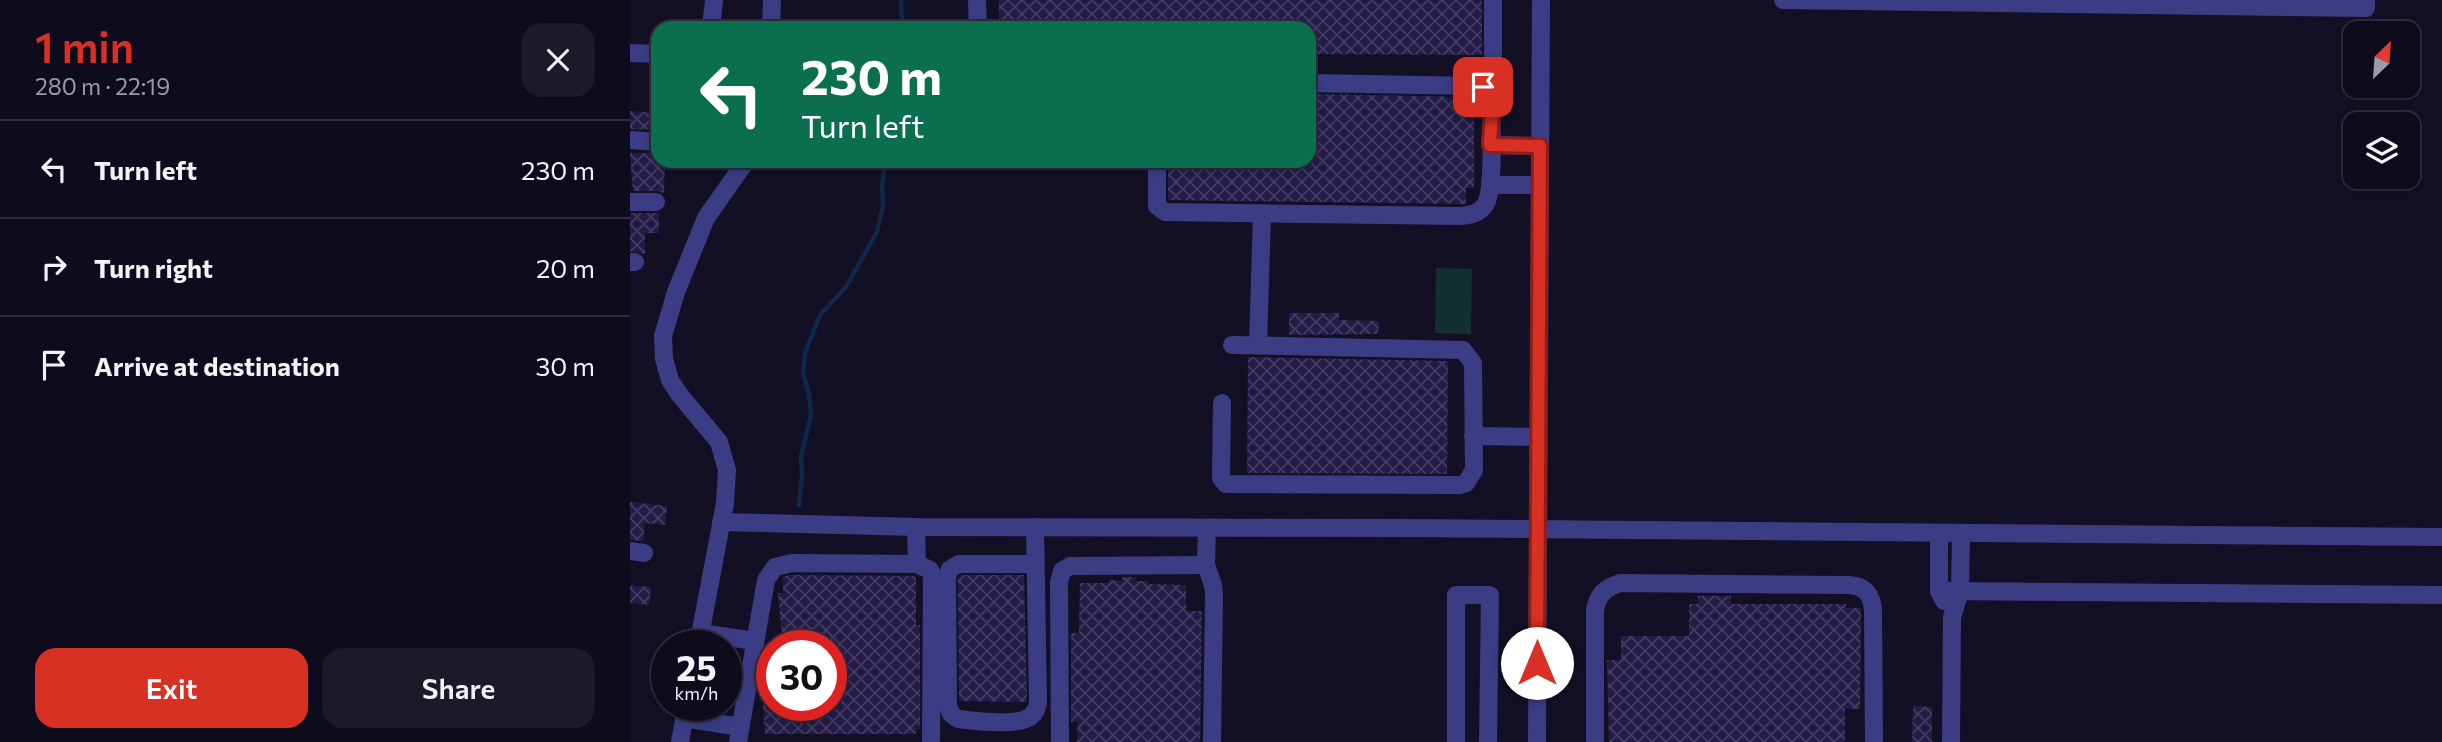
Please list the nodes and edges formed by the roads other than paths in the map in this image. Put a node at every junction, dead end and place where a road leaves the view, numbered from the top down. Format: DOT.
graph roads {
  1 [pos="714,0"];
  2 [pos="772,0"];
  3 [pos="978,0"];
  4 [pos="1493,0"];
  5 [pos="1541,0"];
  6 [pos="1783,0"];
  7 [pos="2366,0"];
  8 [pos="712,21"];
  9 [pos="771,21"];
  10 [pos="978,21"];
  11 [pos="630,53"];
  12 [pos="651,54"];
  13 [pos="1493,54"];
  14 [pos="1316,83"];
  15 [pos="630,140"];
  16 [pos="651,142"];
  17 [pos="1490,145"];
  18 [pos="1540,146"];
  19 [pos="741,168"];
  20 [pos="1157,168"];
  21 [pos="1490,185"];
  22 [pos="1540,185"];
  23 [pos="630,202"];
  24 [pos="656,202"];
  25 [pos="1262,213"];
  26 [pos="1232,345"];
  27 [pos="1258,345"];
  28 [pos="1222,403"];
  29 [pos="1473,436"];
  30 [pos="1538,437"];
  31 [pos="722,522"];
  32 [pos="916,527"];
  33 [pos="1035,527"];
  34 [pos="1207,528"];
  35 [pos="1538,530"];
  36 [pos="1939,533"];
  37 [pos="1961,533"];
  38 [pos="2442,537"];
  39 [pos="917,564"];
  40 [pos="1037,564"];
  41 [pos="1206,565"];
  42 [pos="1939,591"];
  43 [pos="1960,592"];
  44 [pos="2442,595"];
  45 [pos="1952,617"];
  46 [pos="701,630"];
  47 [pos="742,641"];
  48 [pos="755,641"];
  49 [pos="684,721"];
  50 [pos="706,721"];
  51 [pos="739,735"];
  52 [pos="680,742"];
  53 [pos="931,742"];
  54 [pos="1059,742"];
  55 [pos="1212,742"];
  56 [pos="1455,742"];
  57 [pos="1488,742"];
  58 [pos="1537,742"];
  59 [pos="1595,742"];
  60 [pos="1874,742"];
  61 [pos="1951,742"];
  1 -- 8 [label="street"];
  2 -- 9 [label="street"];
  3 -- 10 [label="street"];
  4 -- 13 [label="street"];
  5 -- 18 [label="street"];
  6 -- 7 [label="street"];
  11 -- 12 [label="street"];
  14 -- 17 [label="street"];
  15 -- 16 [label="street"];
  17 -- 18 [label="street"];
  17 -- 21 [label="street"];
  18 -- 22 [label="street"];
  19 -- 31 [label="street"];
  20 -- 25 [label="street"];
  21 -- 22 [label="street"];
  21 -- 25 [label="street"];
  22 -- 30 [label="street"];
  23 -- 24 [label="street"];
  25 -- 27 [label="street"];
  26 -- 27 [label="street"];
  27 -- 29 [label="street"];
  28 -- 29 [label="street"];
  29 -- 30 [label="street"];
  30 -- 35 [label="street"];
  31 -- 32 [label="street"];
  31 -- 46 [label="street"];
  32 -- 33 [label="street"];
  32 -- 39 [label="street"];
  33 -- 34 [label="street"];
  33 -- 40 [label="street"];
  34 -- 35 [label="street"];
  34 -- 41 [label="street"];
  35 -- 36 [label="street"];
  35 -- 58 [label="street"];
  36 -- 37 [label="street"];
  36 -- 42 [label="street"];
  37 -- 38 [label="street"];
  37 -- 43 [label="street"];
  39 -- 48 [label="street"];
  39 -- 53 [label="street"];
  40 -- 40 [label="street"];
  41 -- 54 [label="street"];
  41 -- 55 [label="street"];
  42 -- 43 [label="street"];
  42 -- 45 [label="street"];
  43 -- 44 [label="street"];
  43 -- 45 [label="street"];
  45 -- 61 [label="street"];
  47 -- 48 [label="street"];
  48 -- 51 [label="street"];
  49 -- 52 [label="street"];
  50 -- 51 [label="street"];
  56 -- 57 [label="street"];
  59 -- 60 [label="street"];
}
